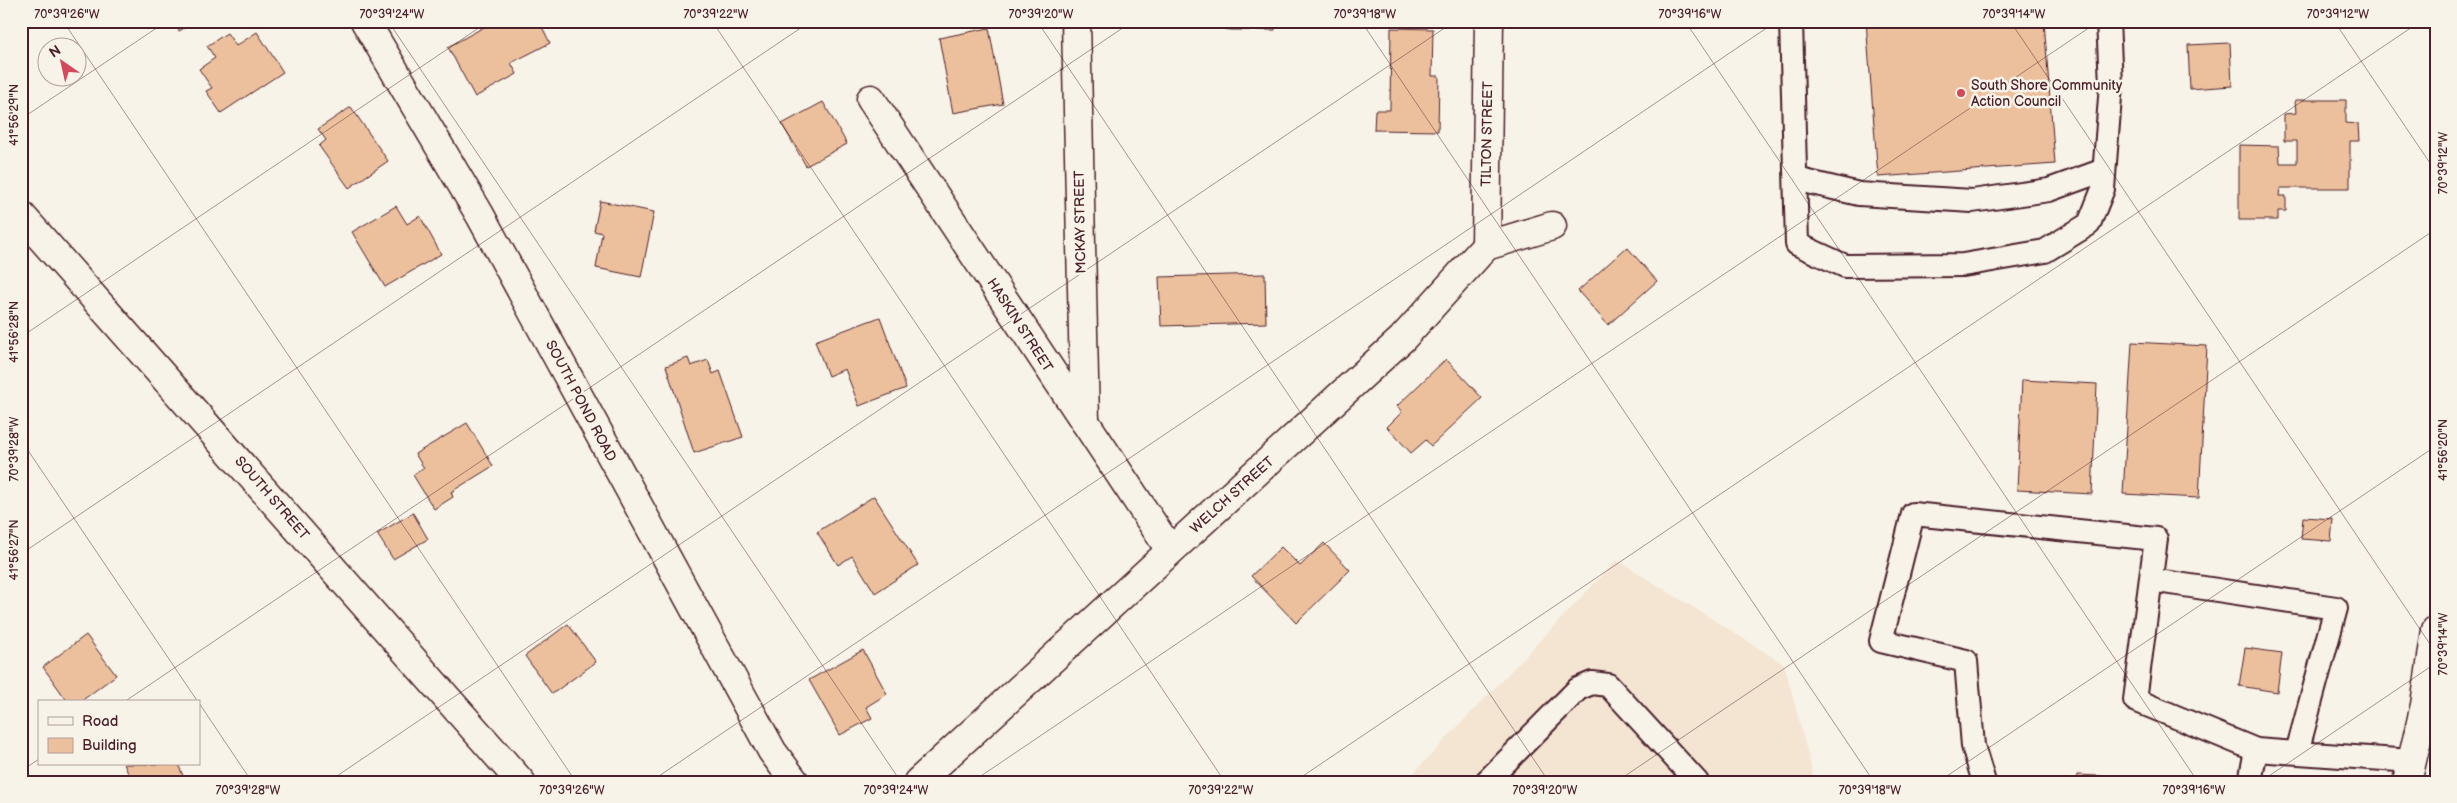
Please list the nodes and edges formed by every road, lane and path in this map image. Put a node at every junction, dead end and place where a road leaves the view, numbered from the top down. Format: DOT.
graph roads {
  1 [pos="365,21"];
  2 [pos="1076,21"];
  3 [pos="1489,21"];
  4 [pos="1791,21"];
  5 [pos="2108,21"];
  6 [pos="871,98"];
  7 [pos="2104,170"];
  8 [pos="1796,179"];
  9 [pos="21,215"];
  10 [pos="1552,226"];
  11 [pos="1486,246"];
  12 [pos="1085,422"];
  13 [pos="1170,550"];
  14 [pos="2151,580"];
  15 [pos="2436,630"];
  16 [pos="2256,750"];
  17 [pos="2297,752"];
  18 [pos="2410,772"];
  19 [pos="521,782"];
  20 [pos="795,782"];
  21 [pos="918,782"];
  22 [pos="1486,782"];
  23 [pos="1697,782"];
  24 [pos="1984,782"];
  25 [pos="2250,782"];
  1 -- 20 [label="street, SOUTH POND ROAD"];
  2 -- 12 [label="street, MCKAY STREET"];
  3 -- 11 [label="street, TILTON STREET"];
  4 -- 8 [label="lane"];
  5 -- 7 [label="lane"];
  6 -- 12 [label="street, HASKIN STREET"];
  7 -- 8 [label="lane"];
  7 -- 8 [label="lane"];
  9 -- 19 [label="street, SOUTH STREET"];
  10 -- 11 [label="street"];
  11 -- 13 [label="street, WELCH STREET"];
  12 -- 13 [label="street, HASKIN STREET"];
  13 -- 21 [label="street, WELCH STREET"];
  14 -- 16 [label="lane"];
  14 -- 17 [label="lane"];
  14 -- 24 [label="lane"];
  15 -- 18 [label="street"];
  16 -- 17 [label="lane"];
  16 -- 25 [label="lane"];
  17 -- 18 [label="lane"];
  22 -- 23 [label="lane"];
}
